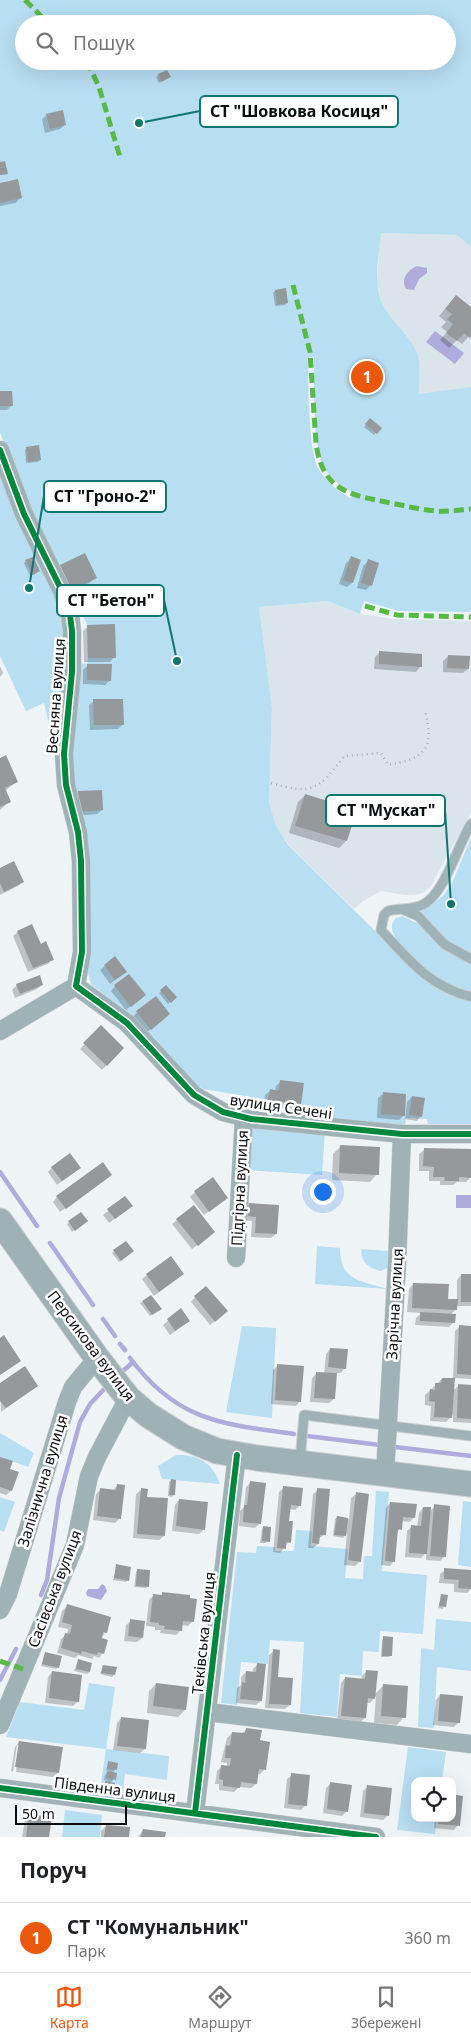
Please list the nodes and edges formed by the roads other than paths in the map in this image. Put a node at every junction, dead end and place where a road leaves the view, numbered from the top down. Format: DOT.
graph roads {
  1 [pos="0,450"];
  2 [pos="471,824"];
  3 [pos="394,910"];
  4 [pos="471,959"];
  5 [pos="76,986"];
  6 [pos="471,997"];
  7 [pos="0,1032"];
  8 [pos="244,1118"];
  9 [pos="402,1134"];
  10 [pos="471,1134"];
  11 [pos="0,1221"];
  12 [pos="236,1258"];
  13 [pos="97,1358"];
  14 [pos="128,1398"];
  15 [pos="388,1426"];
  16 [pos="471,1436"];
  17 [pos="227,1453"];
  18 [pos="300,1464"];
  19 [pos="385,1474"];
  20 [pos="471,1484"];
  21 [pos="0,1610"];
  22 [pos="208,1712"];
  23 [pos="0,1725"];
  24 [pos="471,1744"];
  25 [pos="0,1788"];
  26 [pos="195,1813"];
  27 [pos="376,1837"];
  1 -- 5 [label="street, Весняна вулиця"];
  2 -- 3 [label="lane"];
  3 -- 4 [label="lane"];
  3 -- 6 [label="lane"];
  5 -- 7 [label="street"];
  5 -- 8 [label="street, вулиця Сечені"];
  8 -- 9 [label="street, вулиця Сечені"];
  8 -- 12 [label="street, Підгірна вулиця"];
  9 -- 10 [label="street, вулиця Сечені"];
  9 -- 15 [label="street, Зарічна вулиця"];
  11 -- 13 [label="main road, Персикова вулиця"];
  13 -- 14 [label="main road, Персикова вулиця"];
  13 -- 21 [label="street, Залізнична вулиця"];
  14 -- 17 [label="main road, Персикова вулиця"];
  14 -- 23 [label="street, Сасівська вулиця"];
  15 -- 16 [label="lane"];
  15 -- 18 [label="lane"];
  15 -- 19 [label="street, Зарічна вулиця"];
  17 -- 18 [label="main road, Персикова вулиця"];
  17 -- 22 [label="street, Теківська вулиця"];
  18 -- 19 [label="main road, Персикова вулиця"];
  19 -- 20 [label="main road, Персикова вулиця"];
  22 -- 24 [label="street, Теківська вулиця"];
  22 -- 26 [label="street, Теківська вулиця"];
  25 -- 26 [label="street, Південна вулиця"];
  26 -- 27 [label="street, Південна вулиця"];
}
